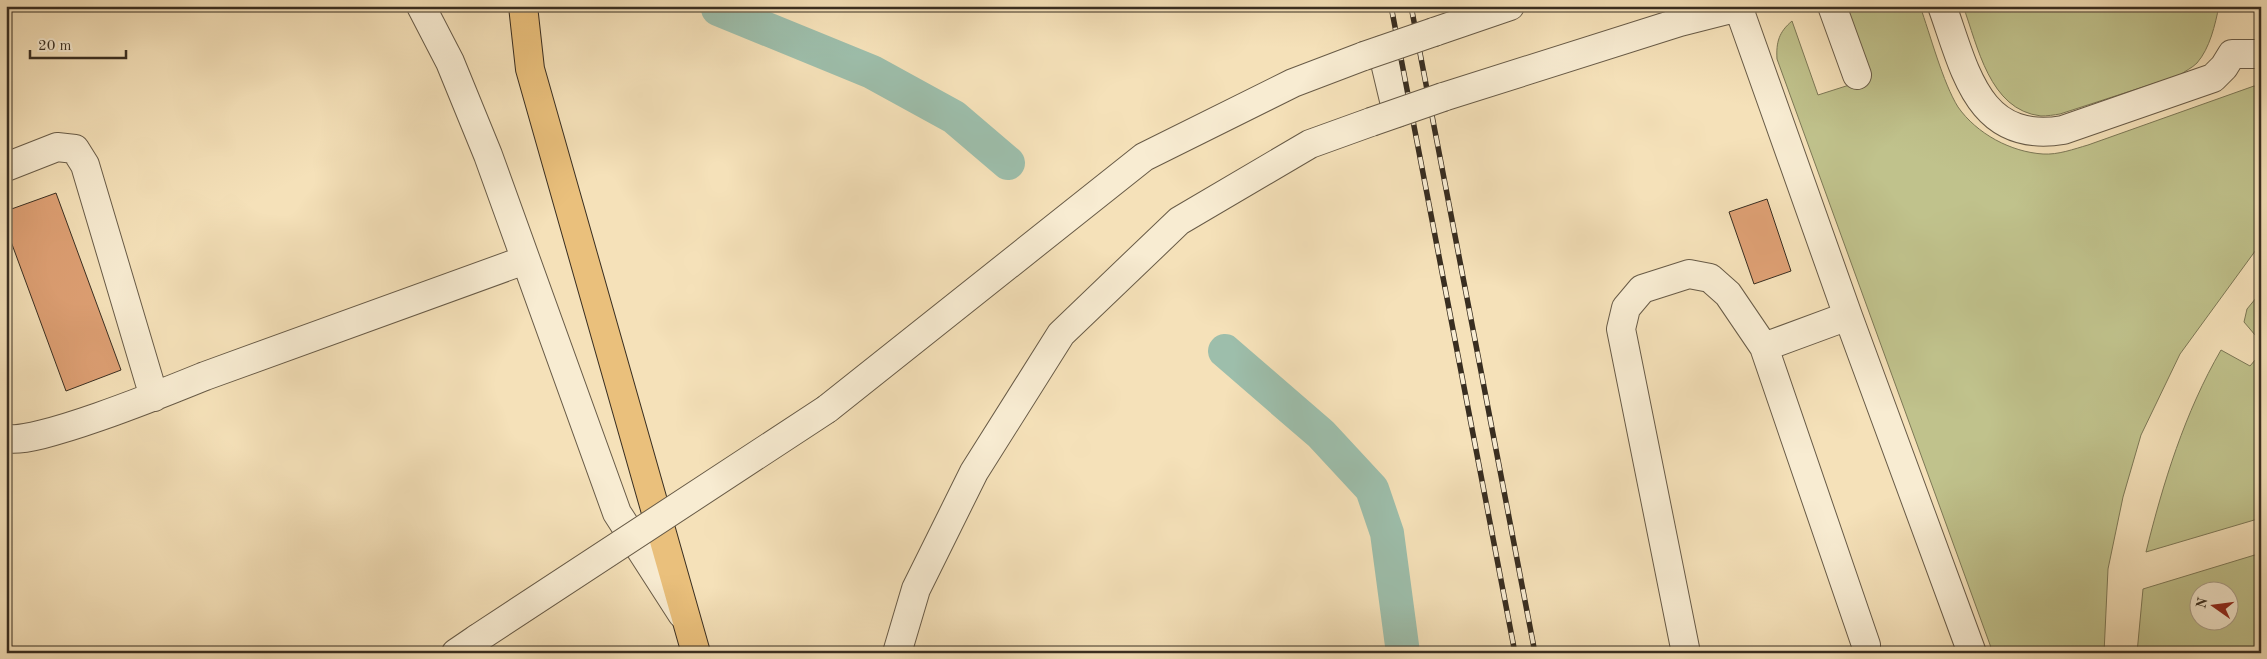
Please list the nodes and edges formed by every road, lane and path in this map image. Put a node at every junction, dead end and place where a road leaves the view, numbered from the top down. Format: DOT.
graph roads {
  1 [pos="421,6"];
  2 [pos="523,6"];
  3 [pos="1510,6"];
  4 [pos="1832,6"];
  5 [pos="1942,6"];
  6 [pos="1740,7"];
  7 [pos="1373,53"];
  8 [pos="2261,54"];
  9 [pos="1857,75"];
  10 [pos="1397,113"];
  11 [pos="6,167"];
  12 [pos="525,260"];
  13 [pos="1848,316"];
  14 [pos="1764,347"];
  15 [pos="154,397"];
  16 [pos="6,438"];
  17 [pos="684,618"];
  18 [pos="467,645"];
  19 [pos="696,653"];
  20 [pos="897,653"];
  21 [pos="1686,653"];
  22 [pos="1866,653"];
  23 [pos="1972,653"];
  1 -- 12 [label="street"];
  2 -- 17 [label="main road"];
  3 -- 7 [label="street, bridge"];
  4 -- 9 [label="street"];
  5 -- 8 [label="street"];
  6 -- 10 [label="street, bridge"];
  6 -- 13 [label="street"];
  7 -- 10 [label="street"];
  7 -- 18 [label="street, bridge"];
  10 -- 20 [label="street, bridge"];
  11 -- 15 [label="street"];
  12 -- 15 [label="street"];
  12 -- 17 [label="street"];
  13 -- 14 [label="street"];
  13 -- 23 [label="street"];
  14 -- 21 [label="street"];
  14 -- 22 [label="street"];
  15 -- 16 [label="street"];
  17 -- 19 [label="main road"];
}
